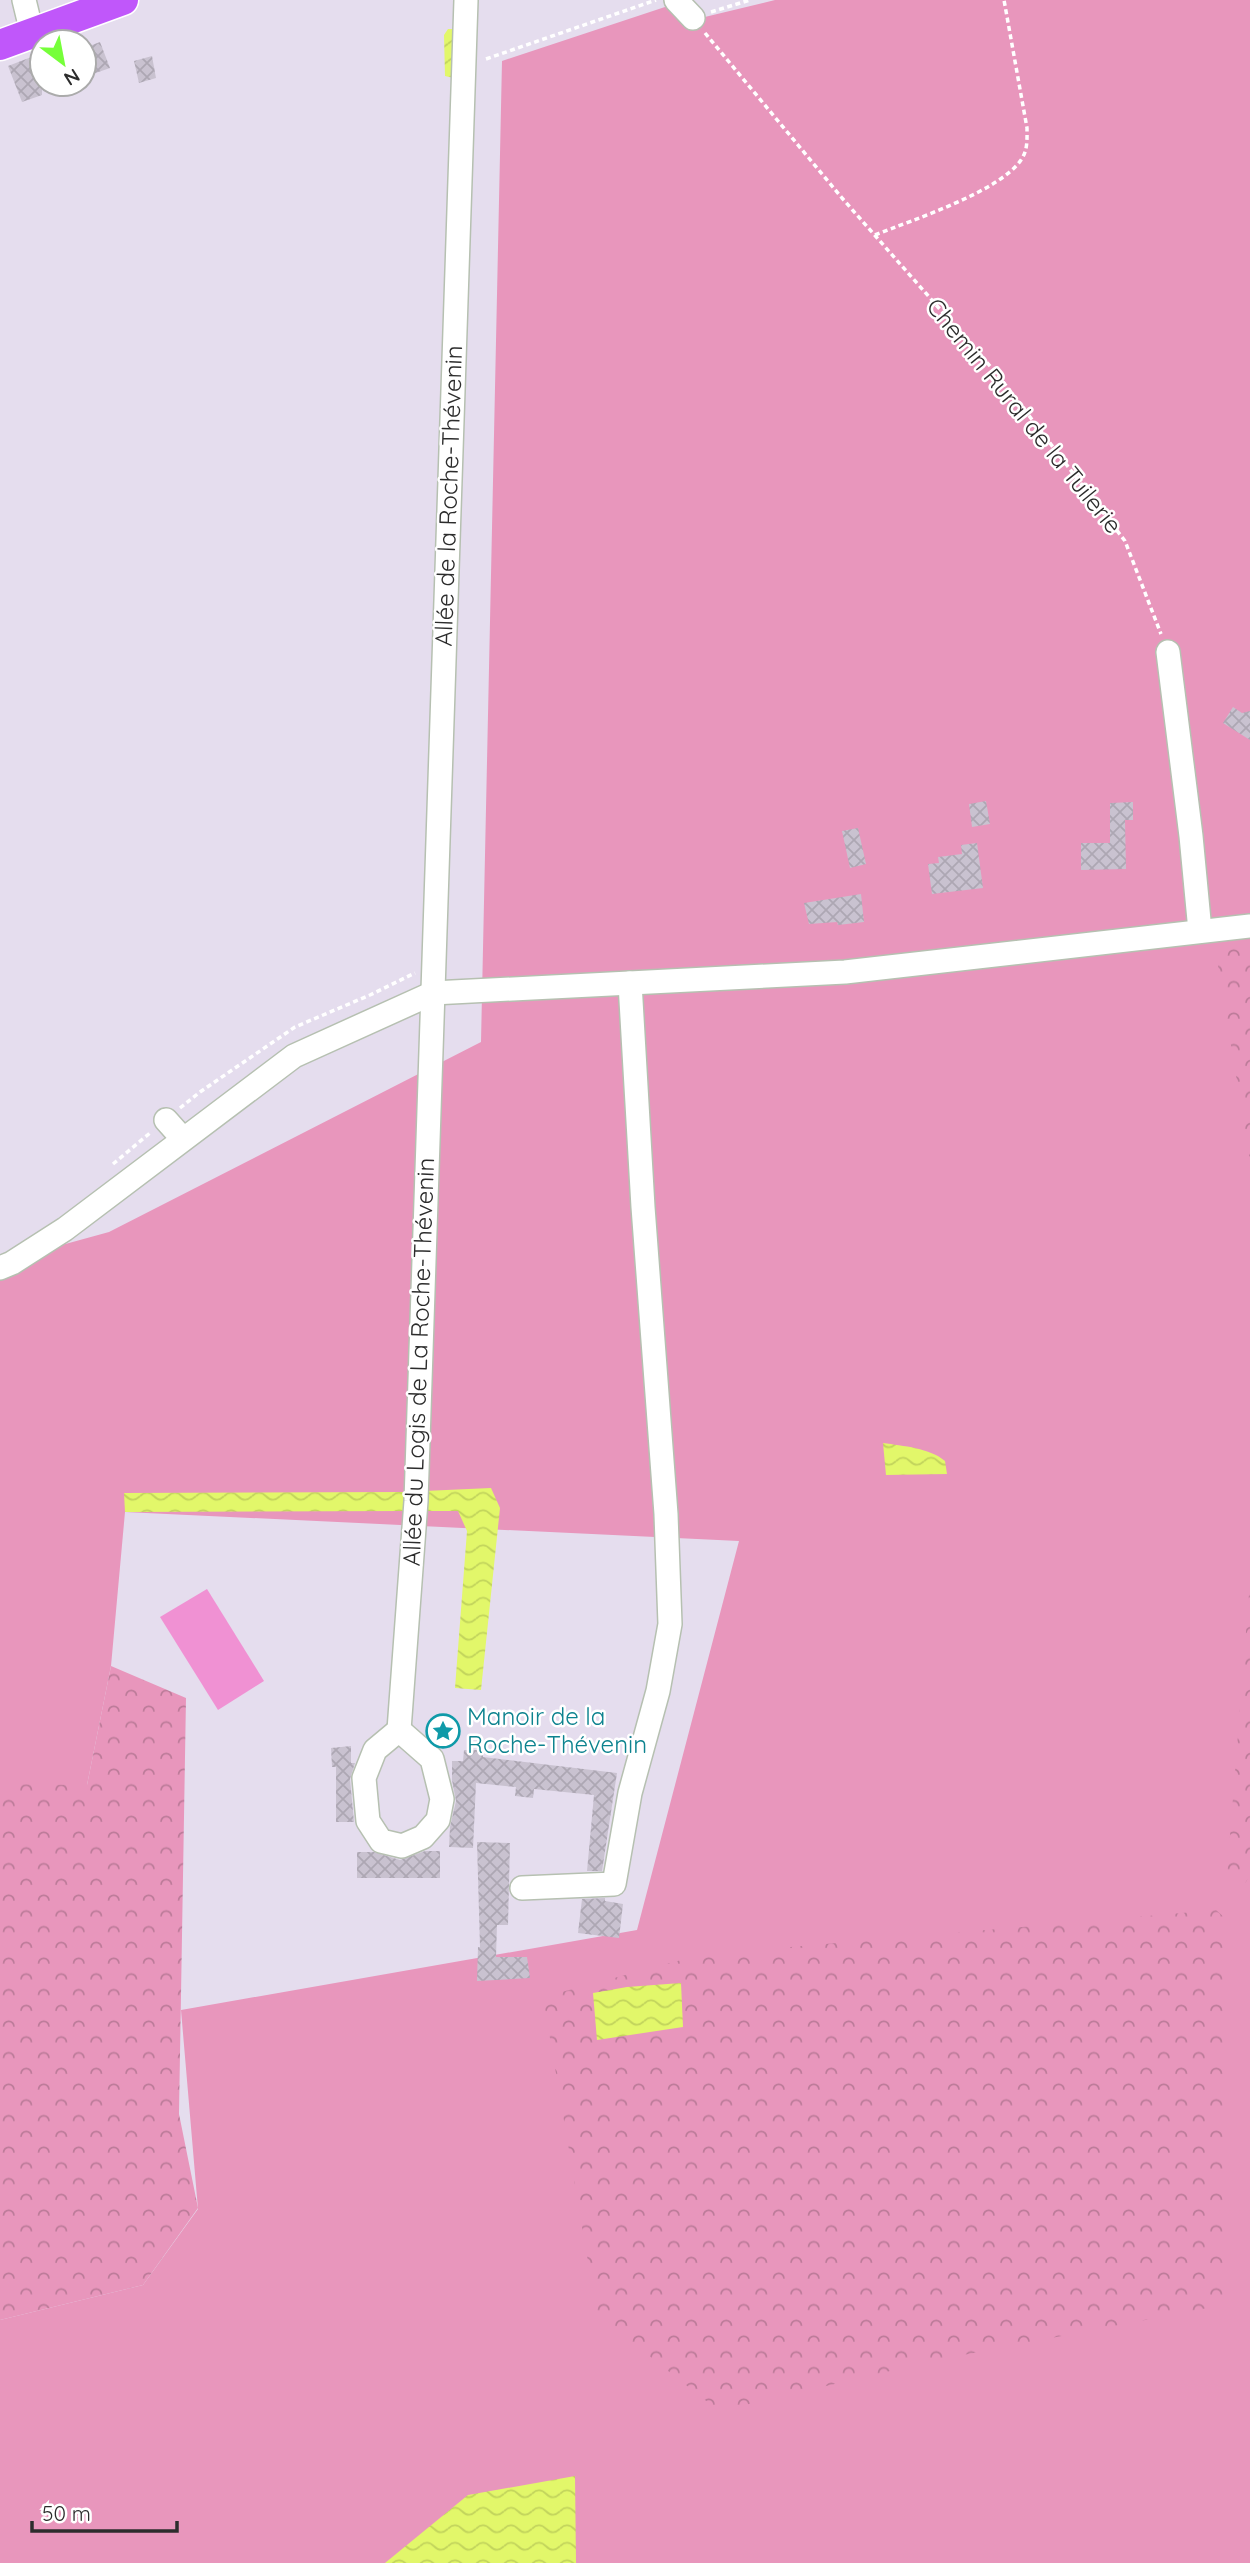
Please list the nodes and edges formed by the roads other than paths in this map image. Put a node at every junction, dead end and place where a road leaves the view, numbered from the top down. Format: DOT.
graph roads {
  1 [pos="24,0"];
  2 [pos="122,0"];
  3 [pos="466,0"];
  4 [pos="676,0"];
  5 [pos="693,18"];
  6 [pos="32,28"];
  7 [pos="46,28"];
  8 [pos="28,35"];
  9 [pos="0,45"];
  10 [pos="1168,652"];
  11 [pos="1250,926"];
  12 [pos="1200,931"];
  13 [pos="630,983"];
  14 [pos="433,993"];
  15 [pos="166,1120"];
  16 [pos="183,1139"];
  17 [pos="0,1268"];
  18 [pos="399,1730"];
  19 [pos="522,1888"];
  1 -- 6 [label="street"];
  2 -- 7 [label="main road"];
  3 -- 14 [label="street, Allée de la Roche-Thévenin"];
  4 -- 5 [label="street"];
  8 -- 9 [label="main road"];
  10 -- 12 [label="street"];
  11 -- 12 [label="street"];
  12 -- 13 [label="street"];
  13 -- 14 [label="street"];
  13 -- 19 [label="street"];
  14 -- 16 [label="street"];
  14 -- 18 [label="street, Allée du Logis de La Roche-Thévenin"];
  15 -- 16 [label="street"];
  16 -- 17 [label="street"];
  18 -- 18 [label="street"];
}
